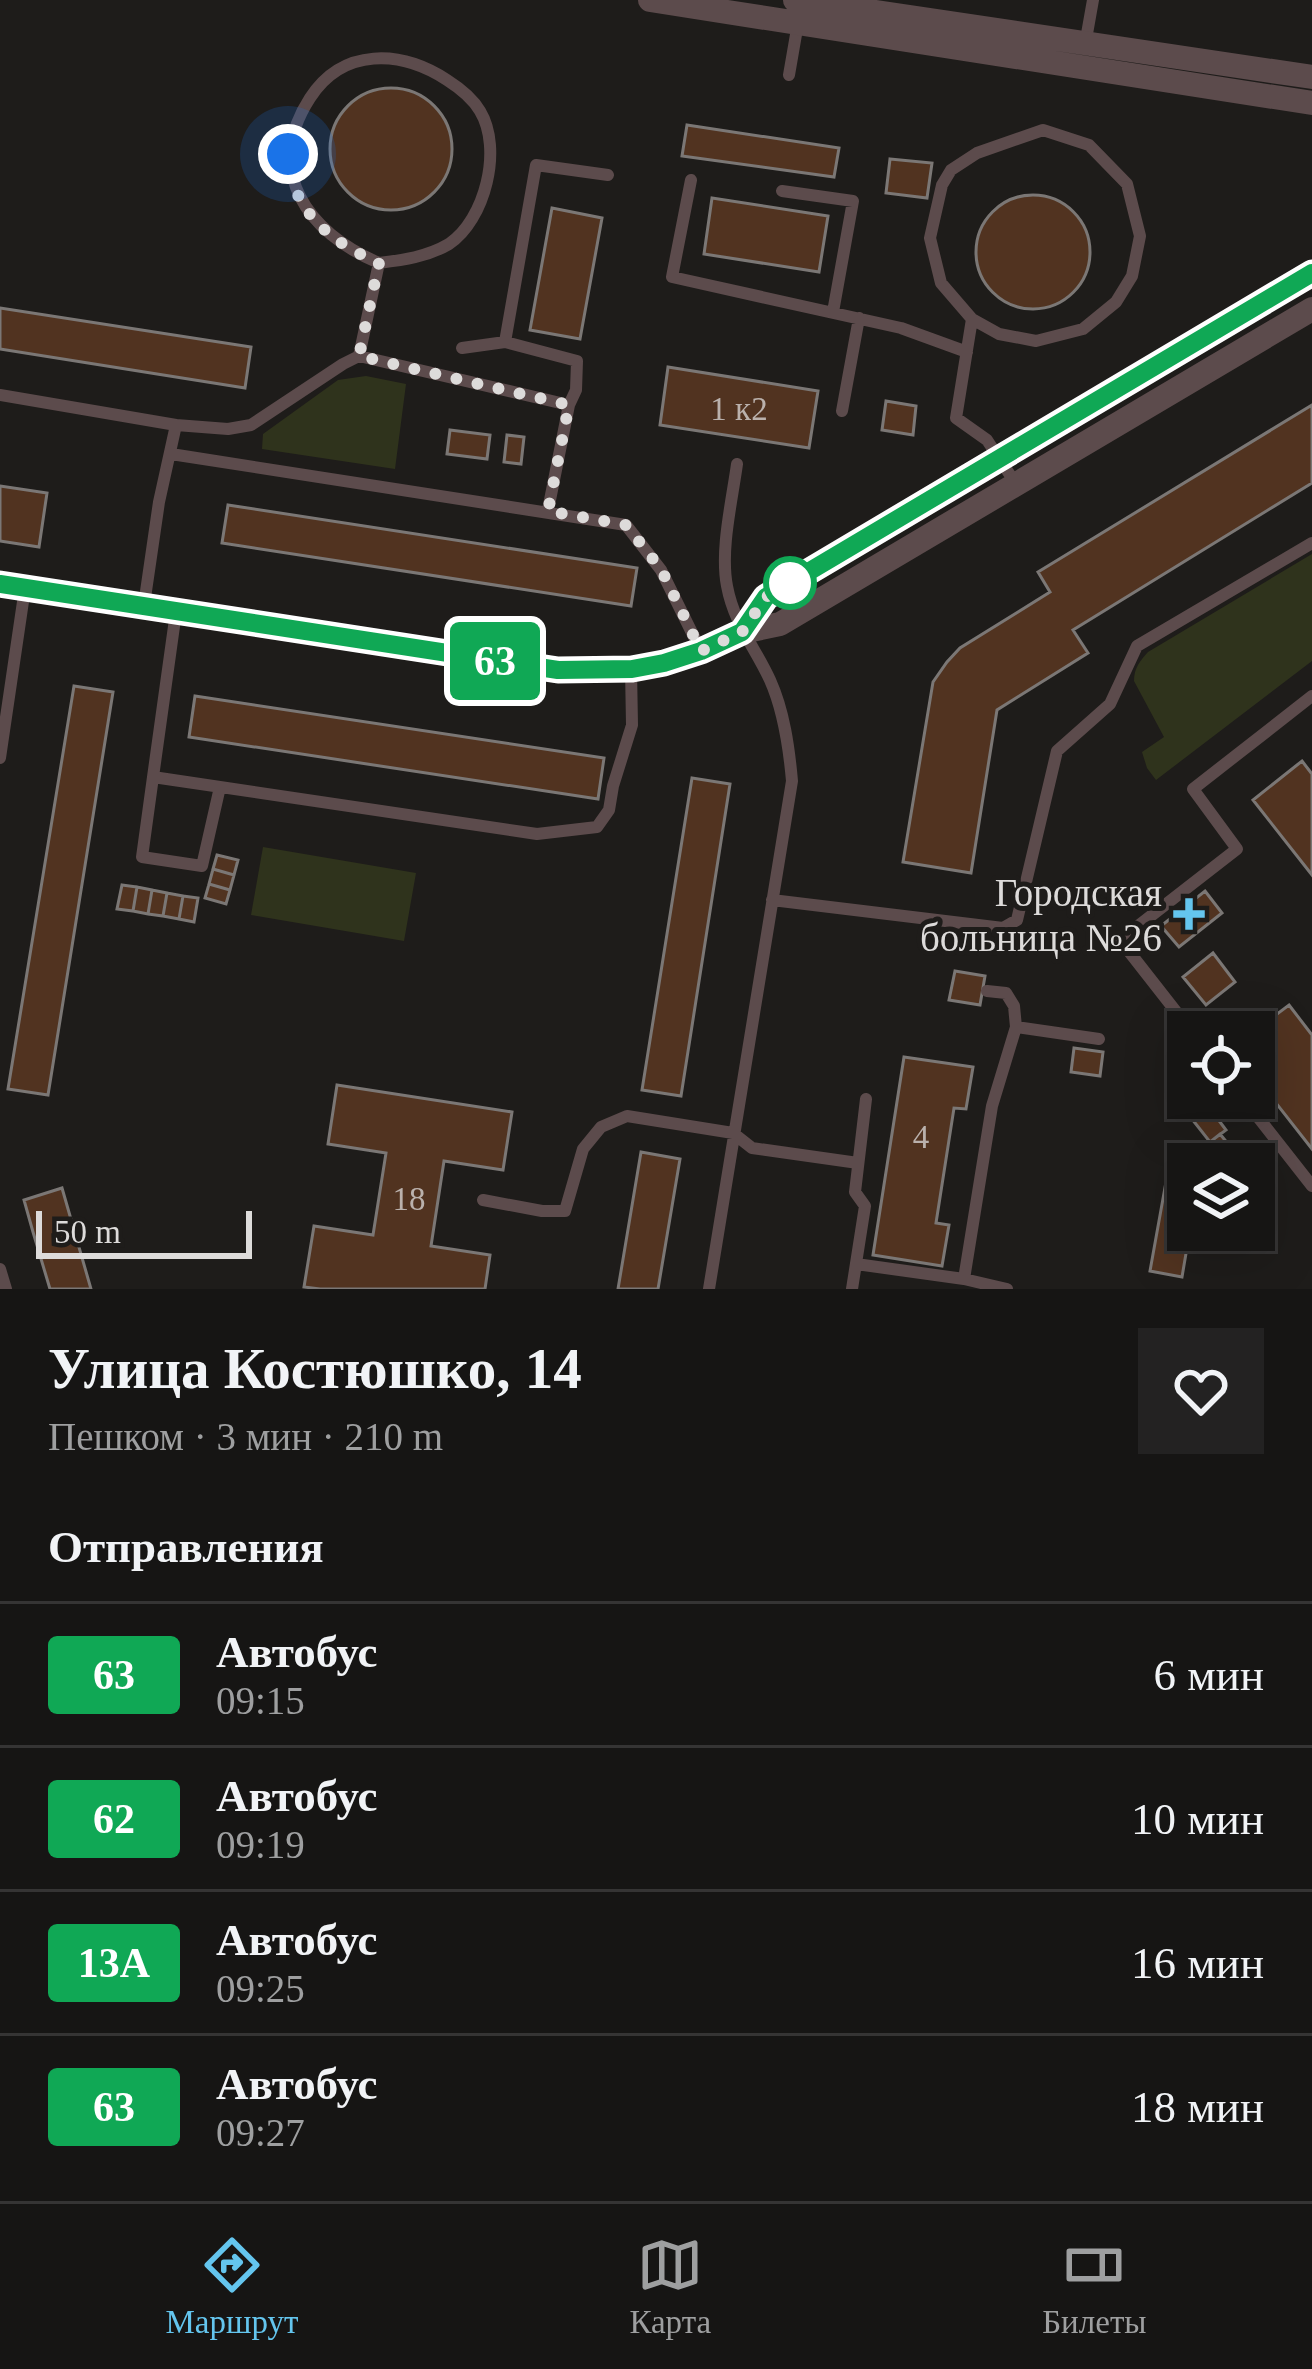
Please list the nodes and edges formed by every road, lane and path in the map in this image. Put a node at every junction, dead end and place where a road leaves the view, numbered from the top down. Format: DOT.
graph roads {
  1 [pos="650,0"];
  2 [pos="1093,0"];
  3 [pos="798,8"];
  4 [pos="1085,45"];
  5 [pos="789,75"];
  6 [pos="1312,77"];
  7 [pos="1312,104"];
  8 [pos="608,175"];
  9 [pos="692,180"];
  10 [pos="782,191"];
  11 [pos="379,263"];
  12 [pos="1312,273"];
  13 [pos="1312,309"];
  14 [pos="832,312"];
  15 [pos="859,318"];
  16 [pos="972,319"];
  17 [pos="505,342"];
  18 [pos="463,348"];
  19 [pos="967,352"];
  20 [pos="359,356"];
  21 [pos="0,395"];
  22 [pos="569,405"];
  23 [pos="842,411"];
  24 [pos="176,425"];
  25 [pos="170,454"];
  26 [pos="1001,458"];
  27 [pos="737,464"];
  28 [pos="1016,484"];
  29 [pos="548,511"];
  30 [pos="1312,543"];
  31 [pos="13,586"];
  32 [pos="144,607"];
  33 [pos="176,612"];
  34 [pos="742,632"];
  35 [pos="701,651"];
  36 [pos="632,669"];
  37 [pos="1312,696"];
  38 [pos="0,758"];
  39 [pos="153,777"];
  40 [pos="220,787"];
  41 [pos="772,900"];
  42 [pos="987,991"];
  43 [pos="1176,1011"];
  44 [pos="1016,1027"];
  45 [pos="1099,1039"];
  46 [pos="866,1099"];
  47 [pos="1259,1119"];
  48 [pos="733,1133"];
  49 [pos="858,1163"];
  50 [pos="1312,1186"];
  51 [pos="483,1200"];
  52 [pos="856,1264"];
  53 [pos="0,1269"];
  54 [pos="964,1279"];
  55 [pos="6,1289"];
  56 [pos="709,1289"];
  57 [pos="852,1289"];
  58 [pos="1007,1289"];
  1 -- 3 [label="street"];
  2 -- 4 [label="lane"];
  3 -- 4 [label="street"];
  3 -- 5 [label="lane"];
  3 -- 7 [label="street"];
  4 -- 6 [label="street"];
  8 -- 17 [label="lane"];
  9 -- 14 [label="lane"];
  10 -- 14 [label="lane"];
  11 -- 11 [label="lane"];
  11 -- 20 [label="lane"];
  12 -- 26 [label="street"];
  13 -- 28 [label="street"];
  14 -- 15 [label="lane"];
  15 -- 19 [label="lane"];
  15 -- 23 [label="lane"];
  16 -- 16 [label="lane"];
  16 -- 19 [label="lane"];
  17 -- 18 [label="lane"];
  17 -- 22 [label="lane"];
  19 -- 26 [label="lane"];
  20 -- 22 [label="lane"];
  20 -- 24 [label="lane"];
  21 -- 24 [label="lane"];
  22 -- 29 [label="lane"];
  24 -- 25 [label="lane"];
  25 -- 29 [label="lane"];
  25 -- 32 [label="lane"];
  26 -- 28 [label="lane"];
  26 -- 34 [label="street"];
  27 -- 34 [label="lane"];
  28 -- 34 [label="street"];
  29 -- 35 [label="lane"];
  30 -- 41 [label="lane"];
  31 -- 32 [label="street"];
  31 -- 38 [label="lane"];
  32 -- 33 [label="street"];
  33 -- 36 [label="street"];
  33 -- 39 [label="lane"];
  34 -- 35 [label="street"];
  34 -- 41 [label="lane"];
  35 -- 36 [label="street"];
  36 -- 40 [label="lane"];
  37 -- 43 [label="lane"];
  39 -- 40 [label="lane"];
  39 -- 40 [label="lane"];
  41 -- 48 [label="lane"];
  42 -- 44 [label="lane"];
  44 -- 45 [label="lane"];
  44 -- 54 [label="lane"];
  46 -- 49 [label="lane"];
  47 -- 50 [label="lane"];
  48 -- 49 [label="lane"];
  48 -- 51 [label="lane"];
  48 -- 56 [label="lane"];
  49 -- 52 [label="lane"];
  52 -- 54 [label="lane"];
  52 -- 57 [label="lane"];
  53 -- 55 [label="lane"];
  54 -- 58 [label="lane"];
}
